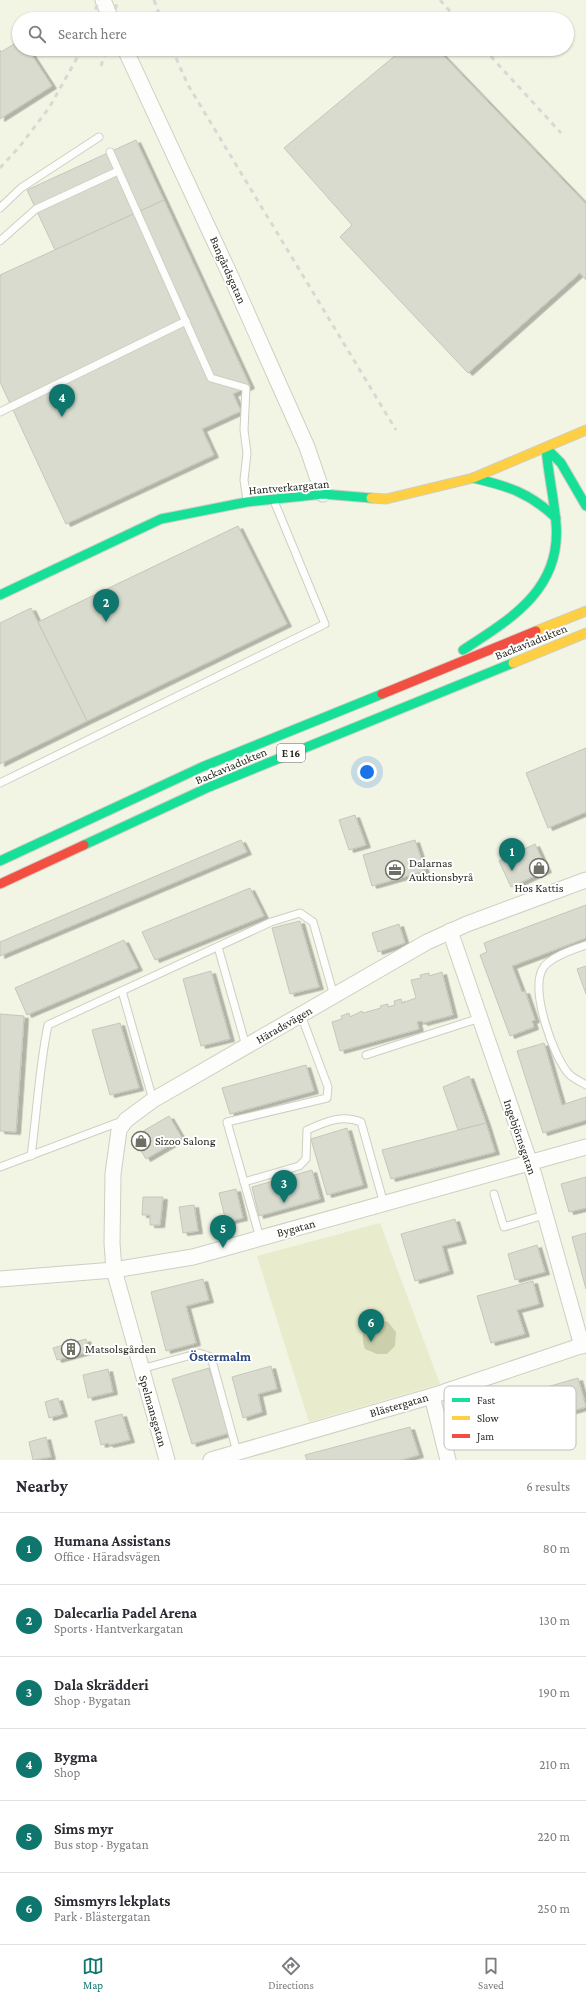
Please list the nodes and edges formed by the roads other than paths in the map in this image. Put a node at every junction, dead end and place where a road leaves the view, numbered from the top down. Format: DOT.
graph roads {
  1 [pos="103,0"];
  2 [pos="108,12"];
  3 [pos="128,56"];
  4 [pos="99,137"];
  5 [pos="110,152"];
  6 [pos="118,171"];
  7 [pos="0,208"];
  8 [pos="0,241"];
  9 [pos="186,321"];
  10 [pos="0,412"];
  11 [pos="586,430"];
  12 [pos="546,448"];
  13 [pos="473,478"];
  14 [pos="324,494"];
  15 [pos="273,499"];
  16 [pos="247,502"];
  17 [pos="586,506"];
  18 [pos="556,518"];
  19 [pos="0,595"];
  20 [pos="586,610"];
  21 [pos="586,633"];
  22 [pos="425,675"];
  23 [pos="0,783"];
  24 [pos="0,861"];
  25 [pos="586,880"];
  26 [pos="0,884"];
  27 [pos="450,931"];
  28 [pos="586,945"];
  29 [pos="218,948"];
  30 [pos="122,991"];
  31 [pos="334,996"];
  32 [pos="301,1015"];
  33 [pos="480,1018"];
  34 [pos="246,1046"];
  35 [pos="366,1055"];
  36 [pos="586,1086"];
  37 [pos="153,1100"];
  38 [pos="126,1120"];
  39 [pos="586,1147"];
  40 [pos="31,1156"];
  41 [pos="529,1162"];
  42 [pos="0,1167"];
  43 [pos="244,1182"];
  44 [pos="494,1194"];
  45 [pos="384,1204"];
  46 [pos="544,1215"];
  47 [pos="260,1238"];
  48 [pos="114,1270"];
  49 [pos="0,1279"];
  50 [pos="584,1345"];
  51 [pos="141,1369"];
  52 [pos="462,1386"];
  53 [pos="444,1392"];
  54 [pos="432,1396"];
  55 [pos="444,1444"];
  56 [pos="446,1450"];
  57 [pos="237,1452"];
  58 [pos="167,1460"];
  59 [pos="211,1460"];
  60 [pos="448,1460"];
  1 -- 2 [label="street"];
  3 -- 14 [label="street, Bangårdsgatan"];
  4 -- 7 [label="lane"];
  5 -- 6 [label="lane"];
  6 -- 8 [label="lane"];
  6 -- 9 [label="lane"];
  9 -- 10 [label="lane"];
  9 -- 16 [label="lane"];
  11 -- 12 [label="main road, Hantverkargatan"];
  12 -- 13 [label="main road, Hantverkargatan"];
  12 -- 17 [label="main road"];
  12 -- 18 [label="main road"];
  13 -- 14 [label="main road, Hantverkargatan"];
  13 -- 18 [label="main road"];
  14 -- 15 [label="main road, Hantverkargatan"];
  15 -- 16 [label="main road, Hantverkargatan"];
  15 -- 23 [label="lane"];
  16 -- 19 [label="main road, Hantverkargatan"];
  18 -- 22 [label="main road"];
  20 -- 22 [label="main road, Backaviadukten / E 16"];
  21 -- 26 [label="main road, Backaviadukten / E 16"];
  22 -- 24 [label="main road, Backaviadukten / E 16"];
  25 -- 27 [label="street, Häradsvägen"];
  27 -- 31 [label="street, Häradsvägen"];
  27 -- 33 [label="street, Ingebjörnsgatan"];
  28 -- 36 [label="lane"];
  29 -- 30 [label="lane"];
  29 -- 31 [label="lane"];
  29 -- 34 [label="lane"];
  30 -- 37 [label="lane"];
  30 -- 40 [label="lane"];
  31 -- 32 [label="street, Häradsvägen"];
  32 -- 34 [label="street, Häradsvägen"];
  32 -- 43 [label="lane"];
  33 -- 35 [label="lane"];
  33 -- 41 [label="street, Ingebjörnsgatan"];
  34 -- 37 [label="street, Häradsvägen"];
  37 -- 38 [label="street, Häradsvägen"];
  38 -- 40 [label="lane"];
  38 -- 48 [label="street, Häradsvägen"];
  39 -- 41 [label="street, Bygatan"];
  40 -- 42 [label="lane"];
  41 -- 45 [label="street, Bygatan"];
  41 -- 46 [label="street, Ingebjörnsgatan"];
  43 -- 45 [label="lane"];
  43 -- 47 [label="lane"];
  44 -- 46 [label="lane"];
  45 -- 47 [label="street, Bygatan"];
  46 -- 50 [label="street, Ingebjörnsgatan"];
  47 -- 48 [label="street, Bygatan"];
  48 -- 49 [label="street, Bygatan"];
  48 -- 51 [label="street, Spelmansgatan"];
  50 -- 52 [label="street, Blästergatan"];
  51 -- 57 [label="lane"];
  51 -- 58 [label="street, Spelmansgatan"];
  53 -- 54 [label="street, Blästergatan"];
  54 -- 55 [label="street"];
  54 -- 57 [label="street, Blästergatan"];
  56 -- 60 [label="street"];
  57 -- 59 [label="street, Blästergatan"];
}
